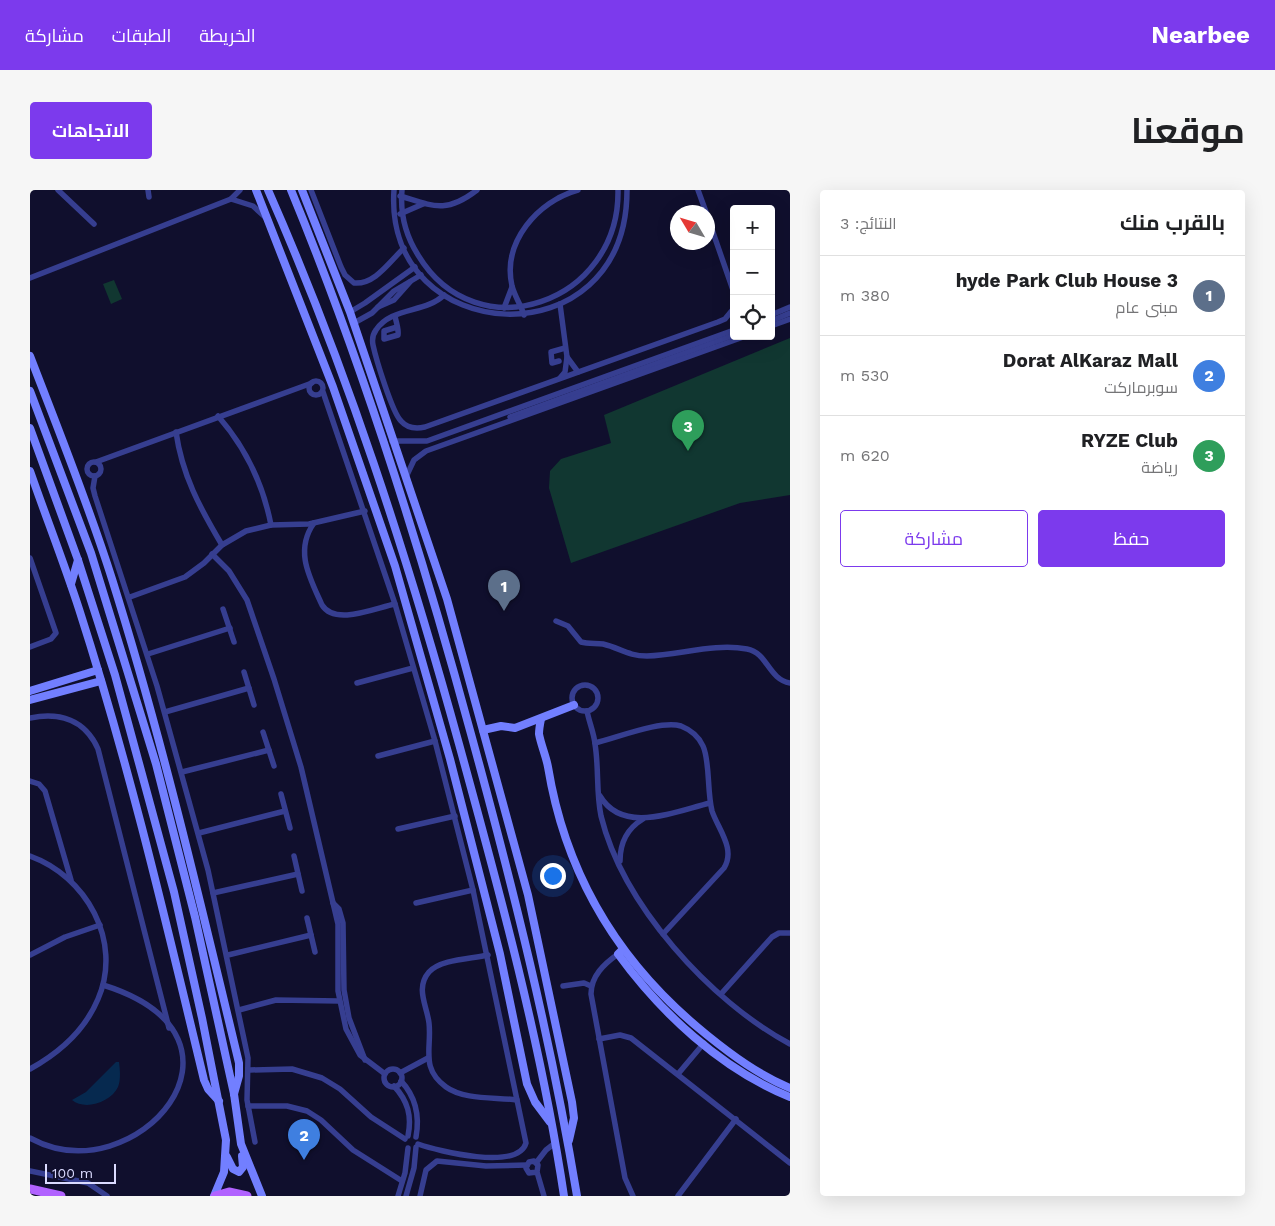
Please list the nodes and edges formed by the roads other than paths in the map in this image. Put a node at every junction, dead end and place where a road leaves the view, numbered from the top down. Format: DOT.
graph roads {
  1 [pos="58,190"];
  2 [pos="148,190"];
  3 [pos="240,190"];
  4 [pos="256,190"];
  5 [pos="268,190"];
  6 [pos="291,190"];
  7 [pos="302,190"];
  8 [pos="311,190"];
  9 [pos="477,190"];
  10 [pos="578,190"];
  11 [pos="616,190"];
  12 [pos="627,190"];
  13 [pos="698,190"];
  14 [pos="394,192"];
  15 [pos="402,193"];
  16 [pos="149,197"];
  17 [pos="231,199"];
  18 [pos="423,204"];
  19 [pos="703,205"];
  20 [pos="402,213"];
  21 [pos="395,217"];
  22 [pos="266,218"];
  23 [pos="94,224"];
  24 [pos="715,238"];
  25 [pos="404,248"];
  26 [pos="415,267"];
  27 [pos="421,275"];
  28 [pos="30,278"];
  29 [pos="730,281"];
  30 [pos="512,287"];
  31 [pos="444,295"];
  32 [pos="366,303"];
  33 [pos="560,304"];
  34 [pos="505,307"];
  35 [pos="520,307"];
  36 [pos="790,307"];
  37 [pos="350,312"];
  38 [pos="372,313"];
  39 [pos="730,313"];
  40 [pos="775,313"];
  41 [pos="790,313"];
  42 [pos="500,315"];
  43 [pos="524,315"];
  44 [pos="395,316"];
  45 [pos="775,319"];
  46 [pos="790,319"];
  47 [pos="354,323"];
  48 [pos="775,325"];
  49 [pos="398,327"];
  50 [pos="730,331"];
  51 [pos="730,336"];
  52 [pos="735,340"];
  53 [pos="565,348"];
  54 [pos="30,356"];
  55 [pos="567,357"];
  56 [pos="560,361"];
  57 [pos="357,365"];
  58 [pos="578,372"];
  59 [pos="372,379"];
  60 [pos="558,379"];
  61 [pos="312,383"];
  62 [pos="30,391"];
  63 [pos="323,392"];
  64 [pos="218,416"];
  65 [pos="30,428"];
  66 [pos="176,432"];
  67 [pos="392,440"];
  68 [pos="96,462"];
  69 [pos="30,471"];
  70 [pos="404,474"];
  71 [pos="95,476"];
  72 [pos="412,495"];
  73 [pos="403,497"];
  74 [pos="365,511"];
  75 [pos="314,523"];
  76 [pos="270,526"];
  77 [pos="398,538"];
  78 [pos="386,542"];
  79 [pos="222,545"];
  80 [pos="212,554"];
  81 [pos="30,558"];
  82 [pos="78,560"];
  83 [pos="112,578"];
  84 [pos="71,584"];
  85 [pos="130,597"];
  86 [pos="447,598"];
  87 [pos="107,602"];
  88 [pos="436,602"];
  89 [pos="395,604"];
  90 [pos="224,608"];
  91 [pos="556,621"];
  92 [pos="230,628"];
  93 [pos="234,642"];
  94 [pos="30,647"];
  95 [pos="148,654"];
  96 [pos="414,668"];
  97 [pos="98,670"];
  98 [pos="244,672"];
  99 [pos="101,681"];
  100 [pos="357,683"];
  101 [pos="790,683"];
  102 [pos="249,688"];
  103 [pos="30,691"];
  104 [pos="30,700"];
  105 [pos="254,705"];
  106 [pos="574,705"];
  107 [pos="587,711"];
  108 [pos="165,712"];
  109 [pos="30,718"];
  110 [pos="540,719"];
  111 [pos="483,730"];
  112 [pos="263,732"];
  113 [pos="434,742"];
  114 [pos="595,743"];
  115 [pos="268,750"];
  116 [pos="378,756"];
  117 [pos="274,766"];
  118 [pos="182,772"];
  119 [pos="30,782"];
  120 [pos="597,791"];
  121 [pos="474,793"];
  122 [pos="487,793"];
  123 [pos="281,794"];
  124 [pos="710,803"];
  125 [pos="492,809"];
  126 [pos="285,811"];
  127 [pos="479,812"];
  128 [pos="454,816"];
  129 [pos="645,818"];
  130 [pos="510,827"];
  131 [pos="290,828"];
  132 [pos="398,829"];
  133 [pos="199,833"];
  134 [pos="500,842"];
  135 [pos="63,855"];
  136 [pos="30,856"];
  137 [pos="294,856"];
  138 [pos="620,862"];
  139 [pos="50,865"];
  140 [pos="298,874"];
  141 [pos="71,880"];
  142 [pos="473,890"];
  143 [pos="302,891"];
  144 [pos="213,893"];
  145 [pos="416,903"];
  146 [pos="307,918"];
  147 [pos="100,925"];
  148 [pos="790,933"];
  149 [pos="663,934"];
  150 [pos="311,935"];
  151 [pos="528,946"];
  152 [pos="315,952"];
  153 [pos="620,952"];
  154 [pos="30,955"];
  155 [pos="228,955"];
  156 [pos="488,955"];
  157 [pos="542,959"];
  158 [pos="341,960"];
  159 [pos="103,985"];
  160 [pos="563,986"];
  161 [pos="591,986"];
  162 [pos="721,994"];
  163 [pos="162,1001"];
  164 [pos="339,1001"];
  165 [pos="151,1009"];
  166 [pos="239,1010"];
  167 [pos="169,1028"];
  168 [pos="599,1039"];
  169 [pos="704,1043"];
  170 [pos="790,1044"];
  171 [pos="428,1058"];
  172 [pos="365,1060"];
  173 [pos="30,1069"];
  174 [pos="250,1070"];
  175 [pos="400,1073"];
  176 [pos="385,1074"];
  177 [pos="678,1074"];
  178 [pos="401,1081"];
  179 [pos="394,1086"];
  180 [pos="790,1088"];
  181 [pos="234,1094"];
  182 [pos="790,1097"];
  183 [pos="180,1098"];
  184 [pos="517,1100"];
  185 [pos="220,1102"];
  186 [pos="248,1106"];
  187 [pos="736,1119"];
  188 [pos="551,1123"];
  189 [pos="407,1137"];
  190 [pos="416,1137"];
  191 [pos="30,1138"];
  192 [pos="255,1142"];
  193 [pos="568,1142"];
  194 [pos="555,1143"];
  195 [pos="241,1144"];
  196 [pos="417,1146"];
  197 [pos="408,1148"];
  198 [pos="43,1149"];
  199 [pos="226,1155"];
  200 [pos="536,1163"];
  201 [pos="790,1163"];
  202 [pos="527,1165"];
  203 [pos="30,1171"];
  204 [pos="537,1172"];
  205 [pos="402,1181"];
  206 [pos="409,1186"];
  207 [pos="30,1189"];
  208 [pos="422,1189"];
  209 [pos="61,1196"];
  210 [pos="107,1196"];
  211 [pos="214,1196"];
  212 [pos="247,1196"];
  213 [pos="262,1196"];
  214 [pos="398,1196"];
  215 [pos="408,1196"];
  216 [pos="420,1196"];
  217 [pos="544,1196"];
  218 [pos="564,1196"];
  219 [pos="578,1196"];
  220 [pos="633,1196"];
  221 [pos="678,1196"];
  1 -- 23 [label="street"];
  2 -- 16 [label="street"];
  3 -- 17 [label="street"];
  4 -- 22 [label="street"];
  5 -- 77 [label="street"];
  6 -- 57 [label="street"];
  7 -- 37 [label="street"];
  8 -- 25 [label="street"];
  9 -- 18 [label="street"];
  10 -- 30 [label="street"];
  11 -- 12 [label="street"];
  11 -- 35 [label="street"];
  12 -- 33 [label="street"];
  13 -- 19 [label="street"];
  14 -- 15 [label="street"];
  14 -- 21 [label="street"];
  15 -- 18 [label="street"];
  15 -- 20 [label="street"];
  17 -- 22 [label="street"];
  17 -- 28 [label="street"];
  18 -- 20 [label="street"];
  20 -- 21 [label="street"];
  20 -- 34 [label="street"];
  21 -- 25 [label="street"];
  22 -- 78 [label="street"];
  24 -- 29 [label="street"];
  25 -- 26 [label="street"];
  26 -- 27 [label="street"];
  26 -- 32 [label="street"];
  27 -- 31 [label="street"];
  27 -- 38 [label="street"];
  30 -- 34 [label="street"];
  30 -- 35 [label="street"];
  31 -- 42 [label="street"];
  31 -- 44 [label="street"];
  32 -- 37 [label="street"];
  32 -- 38 [label="street"];
  33 -- 43 [label="street"];
  33 -- 53 [label="street"];
  34 -- 35 [label="street"];
  34 -- 42 [label="street"];
  35 -- 43 [label="street"];
  36 -- 40 [label="street"];
  37 -- 47 [label="street"];
  38 -- 47 [label="street"];
  39 -- 58 [label="street"];
  41 -- 45 [label="street"];
  42 -- 43 [label="street"];
  44 -- 49 [label="street"];
  44 -- 60 [label="street"];
  46 -- 48 [label="street"];
  47 -- 59 [label="street"];
  50 -- 67 [label="street"];
  51 -- 70 [label="street"];
  52 -- 70 [label="street"];
  53 -- 55 [label="street"];
  53 -- 56 [label="street"];
  54 -- 83 [label="street"];
  55 -- 58 [label="street"];
  55 -- 60 [label="street"];
  57 -- 59 [label="street"];
  57 -- 73 [label="street"];
  58 -- 60 [label="street"];
  59 -- 67 [label="street"];
  61 -- 63 [label="street"];
  61 -- 63 [label="street"];
  61 -- 64 [label="street"];
  62 -- 87 [label="street"];
  63 -- 74 [label="street"];
  64 -- 66 [label="street"];
  64 -- 76 [label="street"];
  65 -- 82 [label="street"];
  66 -- 68 [label="street"];
  66 -- 79 [label="street"];
  67 -- 70 [label="street"];
  68 -- 71 [label="street"];
  68 -- 71 [label="street"];
  69 -- 84 [label="street"];
  70 -- 72 [label="street"];
  71 -- 85 [label="street"];
  72 -- 73 [label="street"];
  72 -- 86 [label="street"];
  73 -- 88 [label="street"];
  74 -- 75 [label="street"];
  74 -- 89 [label="street"];
  75 -- 76 [label="street"];
  75 -- 89 [label="street"];
  76 -- 79 [label="street"];
  77 -- 78 [label="street"];
  77 -- 121 [label="street"];
  78 -- 188 [label="street"];
  79 -- 80 [label="street"];
  80 -- 85 [label="street"];
  80 -- 158 [label="street"];
  81 -- 94 [label="street"];
  82 -- 84 [label="street"];
  82 -- 185 [label="street"];
  83 -- 87 [label="street"];
  83 -- 181 [label="street"];
  84 -- 97 [label="street"];
  85 -- 95 [label="street"];
  86 -- 88 [label="street"];
  86 -- 111 [label="street"];
  87 -- 181 [label="street"];
  88 -- 122 [label="street"];
  89 -- 96 [label="street"];
  90 -- 92 [label="street"];
  91 -- 101 [label="street"];
  92 -- 93 [label="street"];
  92 -- 95 [label="street"];
  95 -- 108 [label="street"];
  96 -- 100 [label="street"];
  96 -- 113 [label="street"];
  97 -- 99 [label="street"];
  97 -- 103 [label="street"];
  98 -- 102 [label="street"];
  99 -- 104 [label="street"];
  99 -- 185 [label="street"];
  102 -- 105 [label="street"];
  102 -- 108 [label="street"];
  106 -- 107 [label="street"];
  106 -- 107 [label="street"];
  106 -- 110 [label="street"];
  107 -- 114 [label="street"];
  108 -- 118 [label="street"];
  109 -- 163 [label="street"];
  110 -- 111 [label="street"];
  110 -- 153 [label="street"];
  111 -- 130 [label="street"];
  112 -- 115 [label="street"];
  113 -- 116 [label="street"];
  113 -- 128 [label="street"];
  114 -- 120 [label="street"];
  114 -- 124 [label="street"];
  115 -- 117 [label="street"];
  115 -- 118 [label="street"];
  118 -- 133 [label="street"];
  119 -- 135 [label="street"];
  120 -- 129 [label="street"];
  120 -- 138 [label="street"];
  121 -- 122 [label="street"];
  121 -- 127 [label="street"];
  122 -- 125 [label="street"];
  123 -- 126 [label="street"];
  124 -- 129 [label="street"];
  124 -- 149 [label="street"];
  125 -- 127 [label="street"];
  125 -- 134 [label="street"];
  126 -- 131 [label="street"];
  126 -- 133 [label="street"];
  127 -- 188 [label="street"];
  128 -- 132 [label="street"];
  128 -- 142 [label="street"];
  129 -- 138 [label="street"];
  130 -- 134 [label="street"];
  130 -- 157 [label="street"];
  133 -- 144 [label="street"];
  134 -- 151 [label="street"];
  135 -- 139 [label="street"];
  135 -- 141 [label="street"];
  136 -- 139 [label="street"];
  137 -- 140 [label="street"];
  138 -- 149 [label="street"];
  139 -- 141 [label="street"];
  140 -- 143 [label="street"];
  140 -- 144 [label="street"];
  141 -- 147 [label="street"];
  142 -- 145 [label="street"];
  142 -- 156 [label="street"];
  144 -- 155 [label="street"];
  146 -- 150 [label="street"];
  147 -- 154 [label="street"];
  147 -- 159 [label="street"];
  148 -- 162 [label="street"];
  149 -- 162 [label="street"];
  150 -- 152 [label="street"];
  150 -- 155 [label="street"];
  151 -- 157 [label="street"];
  151 -- 193 [label="street"];
  153 -- 161 [label="street"];
  153 -- 169 [label="street"];
  153 -- 180 [label="street"];
  155 -- 166 [label="street"];
  156 -- 171 [label="street"];
  156 -- 184 [label="street"];
  157 -- 193 [label="street"];
  158 -- 164 [label="street"];
  158 -- 172 [label="street"];
  159 -- 165 [label="street"];
  159 -- 173 [label="street"];
  160 -- 161 [label="street"];
  161 -- 168 [label="street"];
  162 -- 170 [label="street"];
  163 -- 165 [label="street"];
  163 -- 167 [label="street"];
  164 -- 166 [label="street"];
  164 -- 172 [label="street"];
  165 -- 167 [label="street"];
  166 -- 174 [label="street"];
  167 -- 183 [label="street"];
  168 -- 177 [label="street"];
  168 -- 220 [label="street"];
  169 -- 177 [label="street"];
  169 -- 182 [label="street"];
  171 -- 175 [label="street"];
  171 -- 184 [label="street"];
  172 -- 176 [label="street"];
  174 -- 186 [label="street"];
  174 -- 189 [label="street"];
  175 -- 176 [label="street"];
  175 -- 178 [label="street"];
  176 -- 179 [label="street"];
  177 -- 187 [label="street"];
  178 -- 179 [label="street"];
  178 -- 190 [label="street"];
  179 -- 189 [label="street"];
  181 -- 195 [label="street"];
  184 -- 196 [label="street"];
  185 -- 199 [label="street"];
  186 -- 192 [label="street"];
  186 -- 205 [label="street"];
  187 -- 201 [label="street"];
  187 -- 221 [label="street"];
  188 -- 194 [label="street"];
  189 -- 190 [label="street"];
  189 -- 197 [label="street"];
  190 -- 196 [label="street"];
  191 -- 198 [label="street"];
  193 -- 219 [label="street"];
  194 -- 200 [label="street"];
  194 -- 218 [label="street"];
  195 -- 199 [label="street"];
  195 -- 213 [label="street"];
  196 -- 197 [label="street"];
  196 -- 206 [label="street"];
  197 -- 205 [label="street"];
  199 -- 211 [label="street"];
  200 -- 202 [label="street"];
  200 -- 204 [label="street"];
  202 -- 204 [label="street"];
  202 -- 208 [label="street"];
  203 -- 210 [label="street"];
  204 -- 217 [label="street"];
  205 -- 214 [label="street"];
  206 -- 208 [label="street"];
  206 -- 215 [label="street"];
  207 -- 209 [label="main road"];
  208 -- 216 [label="street"];
  211 -- 212 [label="main road"];
}
